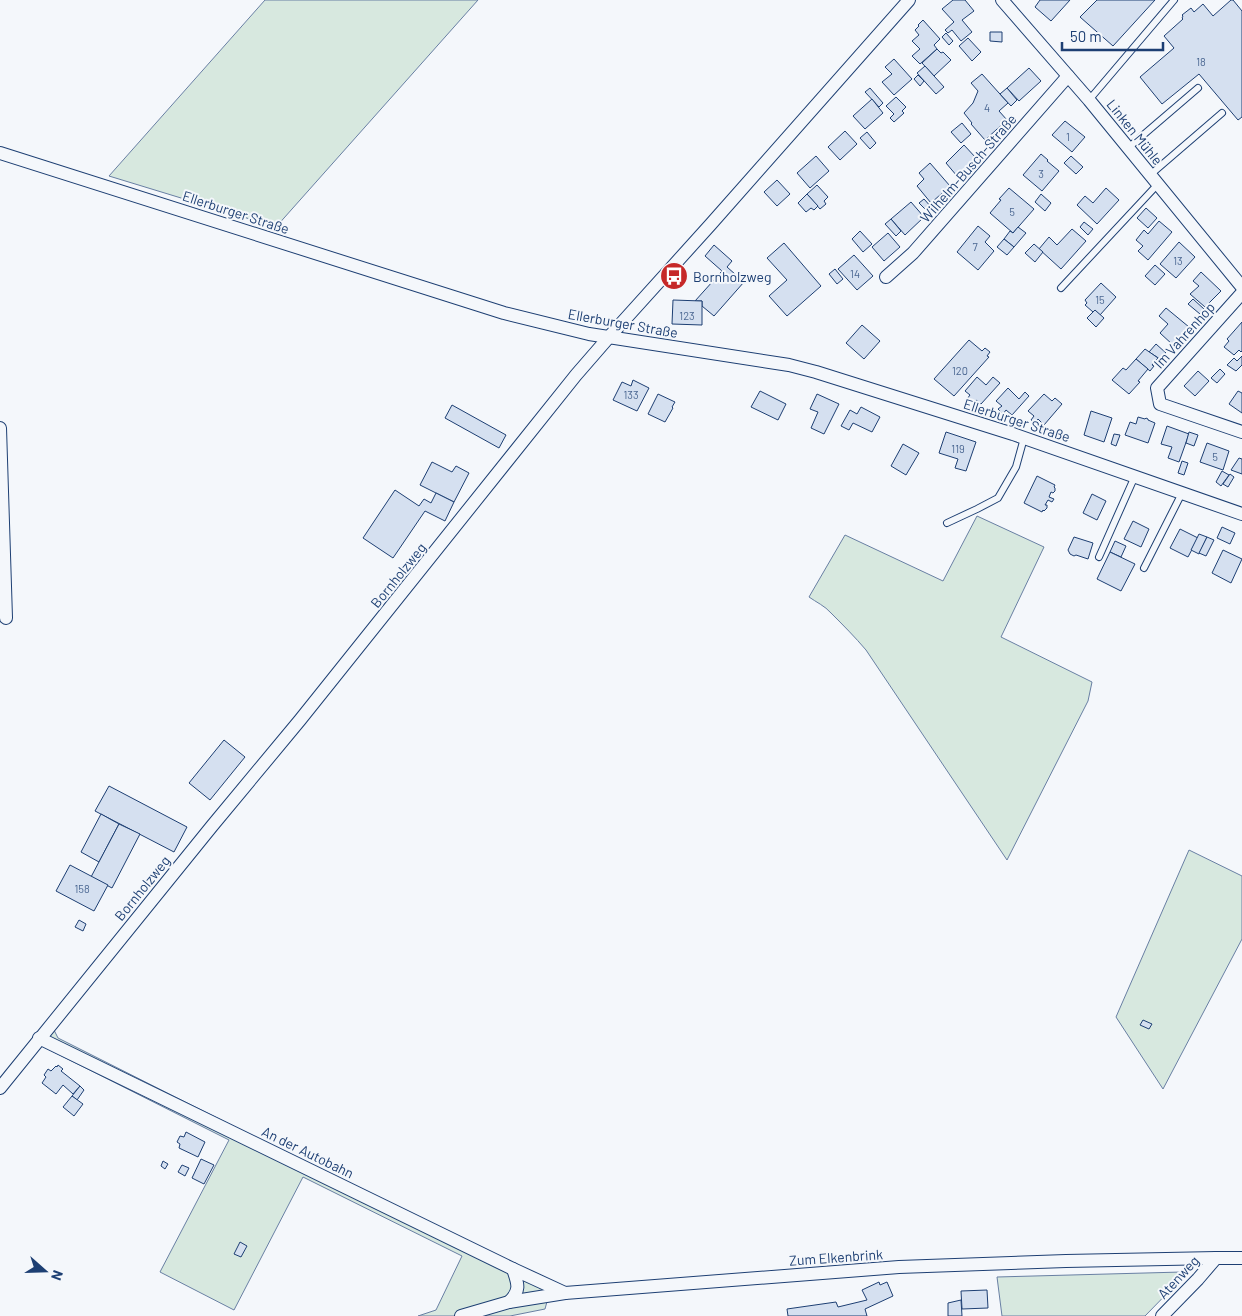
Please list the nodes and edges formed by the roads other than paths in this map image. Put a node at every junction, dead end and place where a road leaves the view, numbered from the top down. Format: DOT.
graph roads {
  1 [pos="909,0"];
  2 [pos="1002,0"];
  3 [pos="1174,0"];
  4 [pos="1068,76"];
  5 [pos="1198,88"];
  6 [pos="1089,100"];
  7 [pos="1222,113"];
  8 [pos="1128,148"];
  9 [pos="0,153"];
  10 [pos="1154,179"];
  11 [pos="886,278"];
  12 [pos="1242,287"];
  13 [pos="1061,288"];
  14 [pos="1242,293"];
  15 [pos="609,337"];
  16 [pos="0,428"];
  17 [pos="1242,432"];
  18 [pos="1024,438"];
  19 [pos="1135,476"];
  20 [pos="1182,493"];
  21 [pos="1242,514"];
  22 [pos="947,523"];
  23 [pos="1099,556"];
  24 [pos="1144,568"];
  25 [pos="6,618"];
  26 [pos="39,1038"];
  27 [pos="0,1088"];
  28 [pos="1216,1258"];
  29 [pos="1242,1258"];
  30 [pos="513,1269"];
  31 [pos="565,1293"];
  32 [pos="509,1302"];
  33 [pos="461,1316"];
  34 [pos="1162,1316"];
  1 -- 15 [label="street, Bornholzweg"];
  2 -- 4 [label="street, Linken Mühle"];
  3 -- 6 [label="lane"];
  4 -- 6 [label="street, Linken Mühle"];
  4 -- 11 [label="street, Wilhelm-Busch-Straße"];
  5 -- 8 [label="lane"];
  6 -- 8 [label="street, Linken Mühle"];
  7 -- 10 [label="lane"];
  8 -- 10 [label="street, Linken Mühle"];
  9 -- 15 [label="street, Ellerburger Straße"];
  10 -- 12 [label="street, Linken Mühle"];
  10 -- 13 [label="lane"];
  14 -- 17 [label="street, Im Vahrenhop"];
  15 -- 18 [label="street, Ellerburger Straße"];
  15 -- 26 [label="street, Bornholzweg"];
  16 -- 25 [label="street"];
  18 -- 19 [label="street, Ellerburger Straße"];
  18 -- 22 [label="lane"];
  19 -- 20 [label="street, Ellerburger Straße"];
  19 -- 23 [label="lane"];
  20 -- 21 [label="street, Ellerburger Straße"];
  20 -- 24 [label="lane"];
  26 -- 27 [label="street, Bornholzweg"];
  26 -- 30 [label="street, An der Autobahn"];
  28 -- 29 [label="street, Zum Elkenbrink"];
  28 -- 31 [label="street, Zum Elkenbrink"];
  28 -- 34 [label="street, Atenweg"];
  30 -- 31 [label="street, An der Autobahn"];
  30 -- 32 [label="street"];
  31 -- 32 [label="street, Zum Elkenbrink"];
  32 -- 33 [label="street, Zum Elkenbrink"];
}
